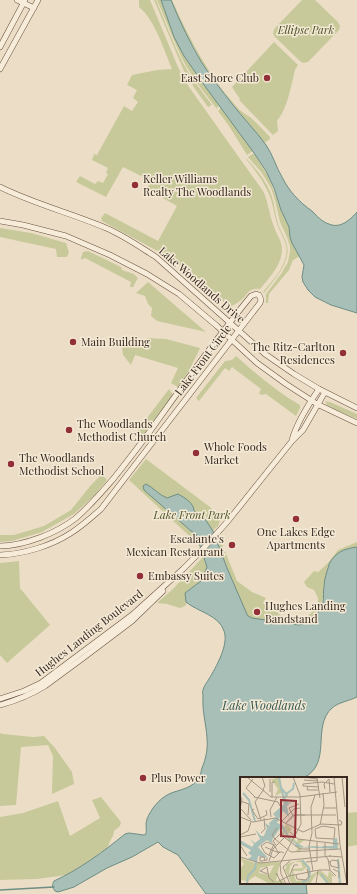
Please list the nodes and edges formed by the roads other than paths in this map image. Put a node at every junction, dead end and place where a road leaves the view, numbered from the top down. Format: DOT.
graph roads {
  1 [pos="17,0"];
  2 [pos="38,0"];
  3 [pos="24,1"];
  4 [pos="34,8"];
  5 [pos="0,47"];
  6 [pos="0,69"];
  7 [pos="0,187"];
  8 [pos="0,221"];
  9 [pos="244,305"];
  10 [pos="252,312"];
  11 [pos="230,322"];
  12 [pos="238,330"];
  13 [pos="223,332"];
  14 [pos="231,339"];
  15 [pos="319,389"];
  16 [pos="325,392"];
  17 [pos="312,400"];
  18 [pos="317,404"];
  19 [pos="357,408"];
  20 [pos="357,423"];
  21 [pos="292,441"];
  22 [pos="0,546"];
  23 [pos="0,555"];
  24 [pos="183,569"];
  25 [pos="0,699"];
  26 [pos="0,705"];
  1 -- 3 [label="street"];
  2 -- 4 [label="street"];
  3 -- 4 [label="street"];
  3 -- 5 [label="street"];
  4 -- 6 [label="street"];
  7 -- 11 [label="street, Lake Woodlands Drive"];
  8 -- 13 [label="street, Lake Woodlands Drive"];
  9 -- 10 [label="street"];
  9 -- 10 [label="street, Lake Front Circle"];
  9 -- 11 [label="street, Lake Front Circle"];
  10 -- 12 [label="street, Lake Front Circle"];
  11 -- 12 [label="street, Lake Woodlands Drive"];
  11 -- 13 [label="street, Lake Front Circle"];
  12 -- 14 [label="street, Lake Front Circle"];
  12 -- 15 [label="street, Lake Woodlands Drive"];
  13 -- 14 [label="street, Lake Woodlands Drive"];
  13 -- 22 [label="street, Lake Front Circle"];
  14 -- 17 [label="street, Lake Woodlands Drive"];
  14 -- 23 [label="street, Lake Front Circle"];
  15 -- 16 [label="street, Lake Woodlands Drive"];
  15 -- 17 [label="street, Hughes Landing Boulevard"];
  16 -- 18 [label="street, Hughes Landing Boulevard"];
  16 -- 19 [label="street, Lake Woodlands Drive"];
  17 -- 18 [label="street, Lake Woodlands Drive"];
  17 -- 21 [label="street, Hughes Landing Boulevard"];
  18 -- 20 [label="street, Lake Woodlands Drive"];
  18 -- 21 [label="street, Hughes Landing Boulevard"];
  21 -- 24 [label="street, Hughes Landing Boulevard"];
  24 -- 25 [label="street, Hughes Landing Boulevard"];
  24 -- 26 [label="street, Hughes Landing Boulevard"];
}
